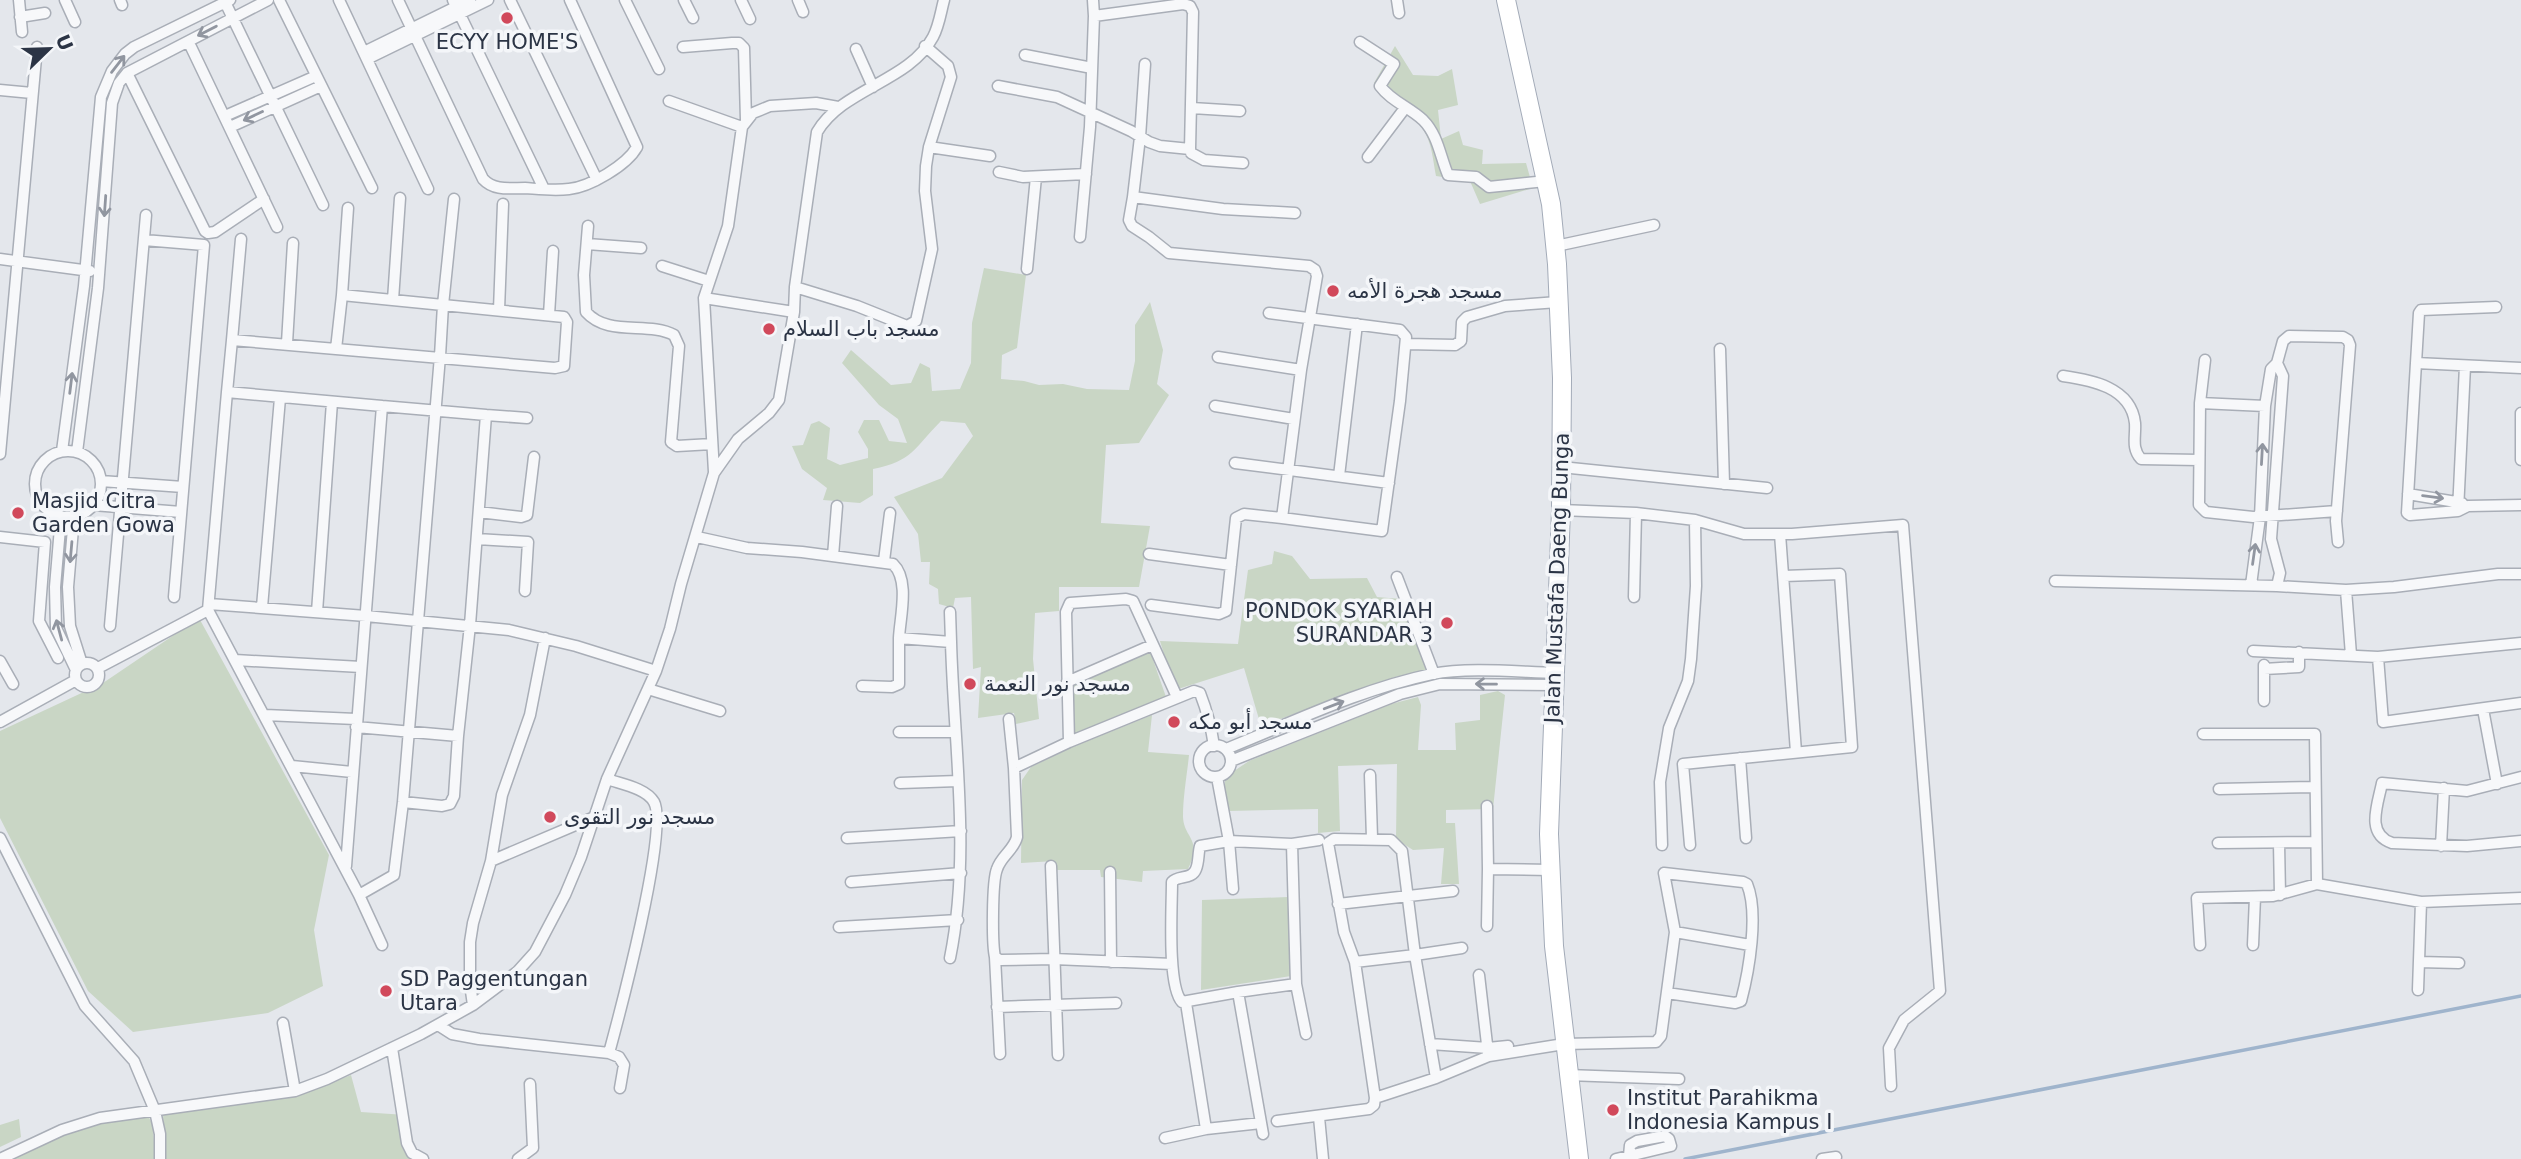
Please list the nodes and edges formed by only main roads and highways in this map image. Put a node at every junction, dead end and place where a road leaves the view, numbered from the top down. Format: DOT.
graph roads {
  1 [pos="1506,0"];
  2 [pos="1579,1159"];
  1 -- 2 [label="main road, Jalan Mustafa Daeng Bunga"];
}
